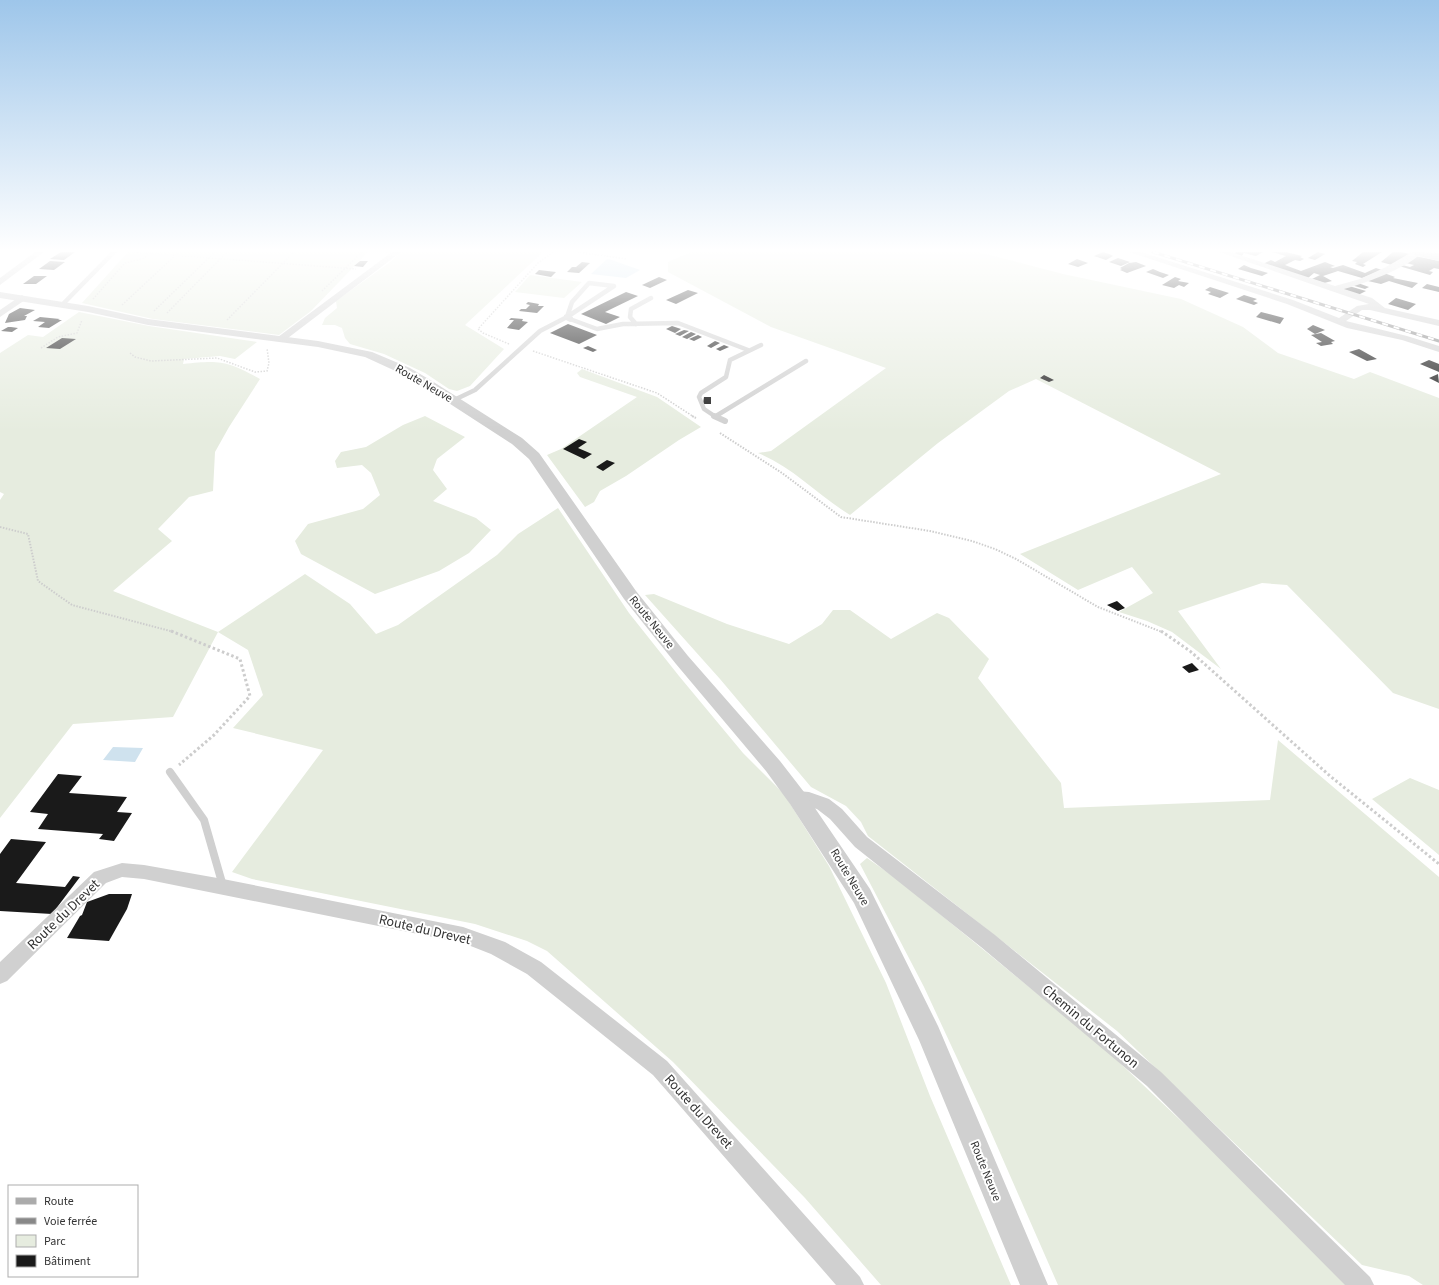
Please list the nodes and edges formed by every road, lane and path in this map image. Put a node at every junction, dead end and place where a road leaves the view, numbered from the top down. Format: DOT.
graph roads {
  1 [pos="86,312"];
  2 [pos="102,312"];
  3 [pos="168,312"];
  4 [pos="233,312"];
  5 [pos="315,312"];
  6 [pos="493,312"];
  7 [pos="570,312"];
  8 [pos="577,312"];
  9 [pos="631,312"];
  10 [pos="1314,312"];
  11 [pos="1356,312"];
  12 [pos="1393,312"];
  13 [pos="171,317"];
  14 [pos="569,318"];
  15 [pos="1339,322"];
  16 [pos="1439,323"];
  17 [pos="636,324"];
  18 [pos="215,330"];
  19 [pos="278,339"];
  20 [pos="761,345"];
  21 [pos="41,348"];
  22 [pos="520,348"];
  23 [pos="1439,349"];
  24 [pos="748,350"];
  25 [pos="130,353"];
  26 [pos="806,361"];
  27 [pos="454,400"];
  28 [pos="716,416"];
  29 [pos="702,421"];
  30 [pos="725,421"];
  31 [pos="715,429"];
  32 [pos="0,527"];
  33 [pos="170,772"];
  34 [pos="797,798"];
  35 [pos="1439,864"];
  36 [pos="223,886"];
  37 [pos="0,975"];
  38 [pos="852,1285"];
  39 [pos="1034,1285"];
  40 [pos="1362,1285"];
  1 -- 21 [label="path"];
  2 -- 18 [label="street, Route Neuve"];
  3 -- 13 [label="path"];
  4 -- 18 [label="path"];
  5 -- 19 [label="street"];
  6 -- 22 [label="path"];
  7 -- 14 [label="lane"];
  8 -- 14 [label="lane"];
  9 -- 17 [label="lane"];
  10 -- 15 [label="street"];
  11 -- 15 [label="street"];
  12 -- 16 [label="street"];
  14 -- 17 [label="lane"];
  14 -- 22 [label="lane"];
  15 -- 23 [label="street"];
  17 -- 24 [label="lane"];
  18 -- 19 [label="street, Route Neuve"];
  19 -- 25 [label="path"];
  19 -- 27 [label="street, Route Neuve"];
  20 -- 24 [label="lane"];
  22 -- 27 [label="lane"];
  22 -- 29 [label="path"];
  24 -- 28 [label="lane"];
  26 -- 28 [label="lane"];
  27 -- 34 [label="street, Route Neuve"];
  28 -- 30 [label="lane"];
  31 -- 35 [label="path"];
  32 -- 33 [label="path"];
  33 -- 36 [label="lane"];
  34 -- 39 [label="street, Route Neuve"];
  34 -- 40 [label="street, Chemin du Fortunon"];
  36 -- 37 [label="street, Route du Drevet"];
  36 -- 38 [label="street, Route du Drevet"];
}
